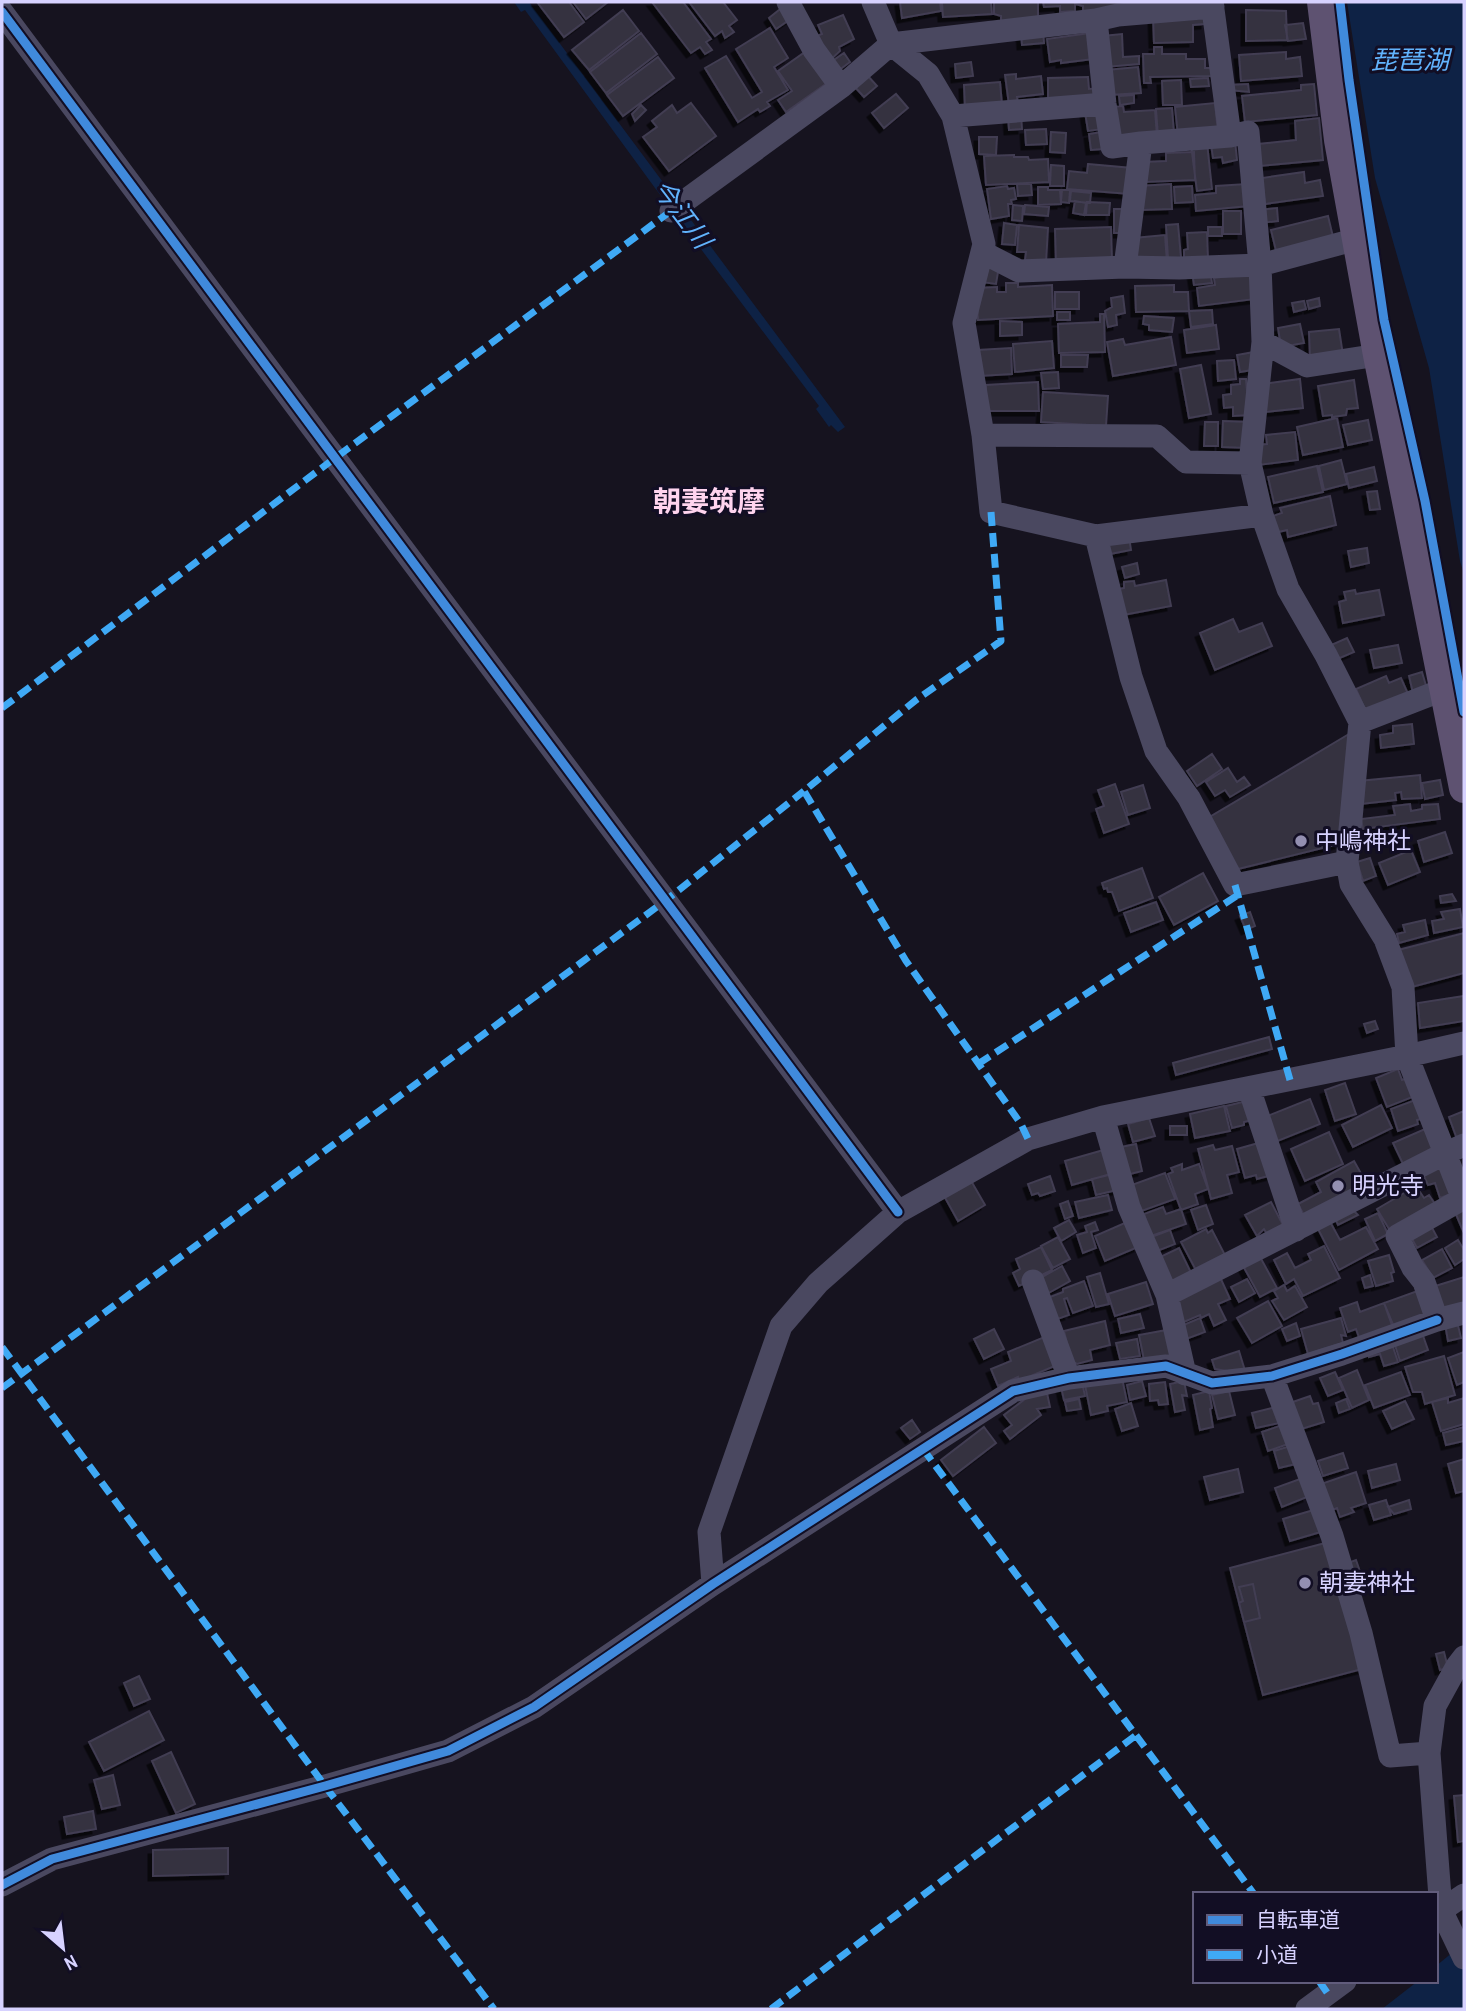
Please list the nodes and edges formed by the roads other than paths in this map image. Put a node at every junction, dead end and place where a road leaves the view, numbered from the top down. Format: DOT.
graph roads {
  1 [pos="18,2"];
  2 [pos="788,2"];
  3 [pos="873,2"];
  4 [pos="1322,2"];
  5 [pos="1212,4"];
  6 [pos="2,13"];
  7 [pos="1096,20"];
  8 [pos="891,44"];
  9 [pos="841,87"];
  10 [pos="1105,104"];
  11 [pos="953,116"];
  12 [pos="1230,136"];
  13 [pos="1141,143"];
  14 [pos="676,208"];
  15 [pos="1357,239"];
  16 [pos="982,252"];
  17 [pos="1260,265"];
  18 [pos="1125,267"];
  19 [pos="1263,342"];
  20 [pos="1378,355"];
  21 [pos="983,435"];
  22 [pos="1250,463"];
  23 [pos="1262,515"];
  24 [pos="1096,536"];
  25 [pos="1445,689"];
  26 [pos="1360,722"];
  27 [pos="1464,788"];
  28 [pos="1346,862"];
  29 [pos="1464,1043"];
  30 [pos="1407,1056"];
  31 [pos="1249,1088"];
  32 [pos="1104,1117"];
  33 [pos="1454,1149"];
  34 [pos="898,1212"];
  35 [pos="1296,1230"];
  36 [pos="1033,1281"];
  37 [pos="1167,1295"];
  38 [pos="1464,1313"];
  39 [pos="1437,1320"];
  40 [pos="1185,1374"];
  41 [pos="1272,1376"];
  42 [pos="1069,1378"];
  43 [pos="713,1584"];
  44 [pos="1464,1657"];
  45 [pos="1429,1753"];
  46 [pos="2,1885"];
  47 [pos="1464,1895"];
  48 [pos="1442,1916"];
  49 [pos="1464,1958"];
  50 [pos="1342,1983"];
  51 [pos="1307,2009"];
  1 -- 6 [label="street"];
  2 -- 9 [label="street"];
  3 -- 8 [label="street"];
  4 -- 15 [label="main road"];
  5 -- 7 [label="street"];
  5 -- 12 [label="street"];
  6 -- 34 [label="street"];
  7 -- 8 [label="street"];
  7 -- 10 [label="street"];
  8 -- 9 [label="street"];
  8 -- 11 [label="street"];
  9 -- 14 [label="street"];
  10 -- 11 [label="street"];
  10 -- 13 [label="street"];
  11 -- 16 [label="street"];
  12 -- 13 [label="street"];
  12 -- 17 [label="street"];
  13 -- 18 [label="street"];
  15 -- 17 [label="street"];
  15 -- 20 [label="main road"];
  16 -- 18 [label="street"];
  16 -- 21 [label="street"];
  17 -- 18 [label="street"];
  17 -- 19 [label="street"];
  19 -- 20 [label="street"];
  19 -- 22 [label="street"];
  20 -- 25 [label="main road"];
  21 -- 22 [label="street"];
  21 -- 24 [label="street"];
  22 -- 23 [label="street"];
  23 -- 24 [label="street"];
  23 -- 26 [label="street"];
  24 -- 28 [label="street"];
  25 -- 26 [label="street"];
  25 -- 27 [label="main road"];
  26 -- 28 [label="street"];
  28 -- 30 [label="street"];
  29 -- 30 [label="street"];
  30 -- 31 [label="street"];
  30 -- 33 [label="street"];
  31 -- 32 [label="street"];
  31 -- 35 [label="street"];
  32 -- 34 [label="street"];
  32 -- 37 [label="street"];
  33 -- 35 [label="street"];
  33 -- 39 [label="street"];
  34 -- 43 [label="street"];
  35 -- 37 [label="street"];
  36 -- 42 [label="street"];
  37 -- 40 [label="street"];
  38 -- 39 [label="street"];
  39 -- 41 [label="street"];
  40 -- 41 [label="street"];
  40 -- 42 [label="street"];
  41 -- 45 [label="street"];
  42 -- 43 [label="street"];
  43 -- 46 [label="street"];
  44 -- 45 [label="street"];
  45 -- 48 [label="street"];
  47 -- 48 [label="street"];
  48 -- 49 [label="street"];
  50 -- 51 [label="street"];
}
